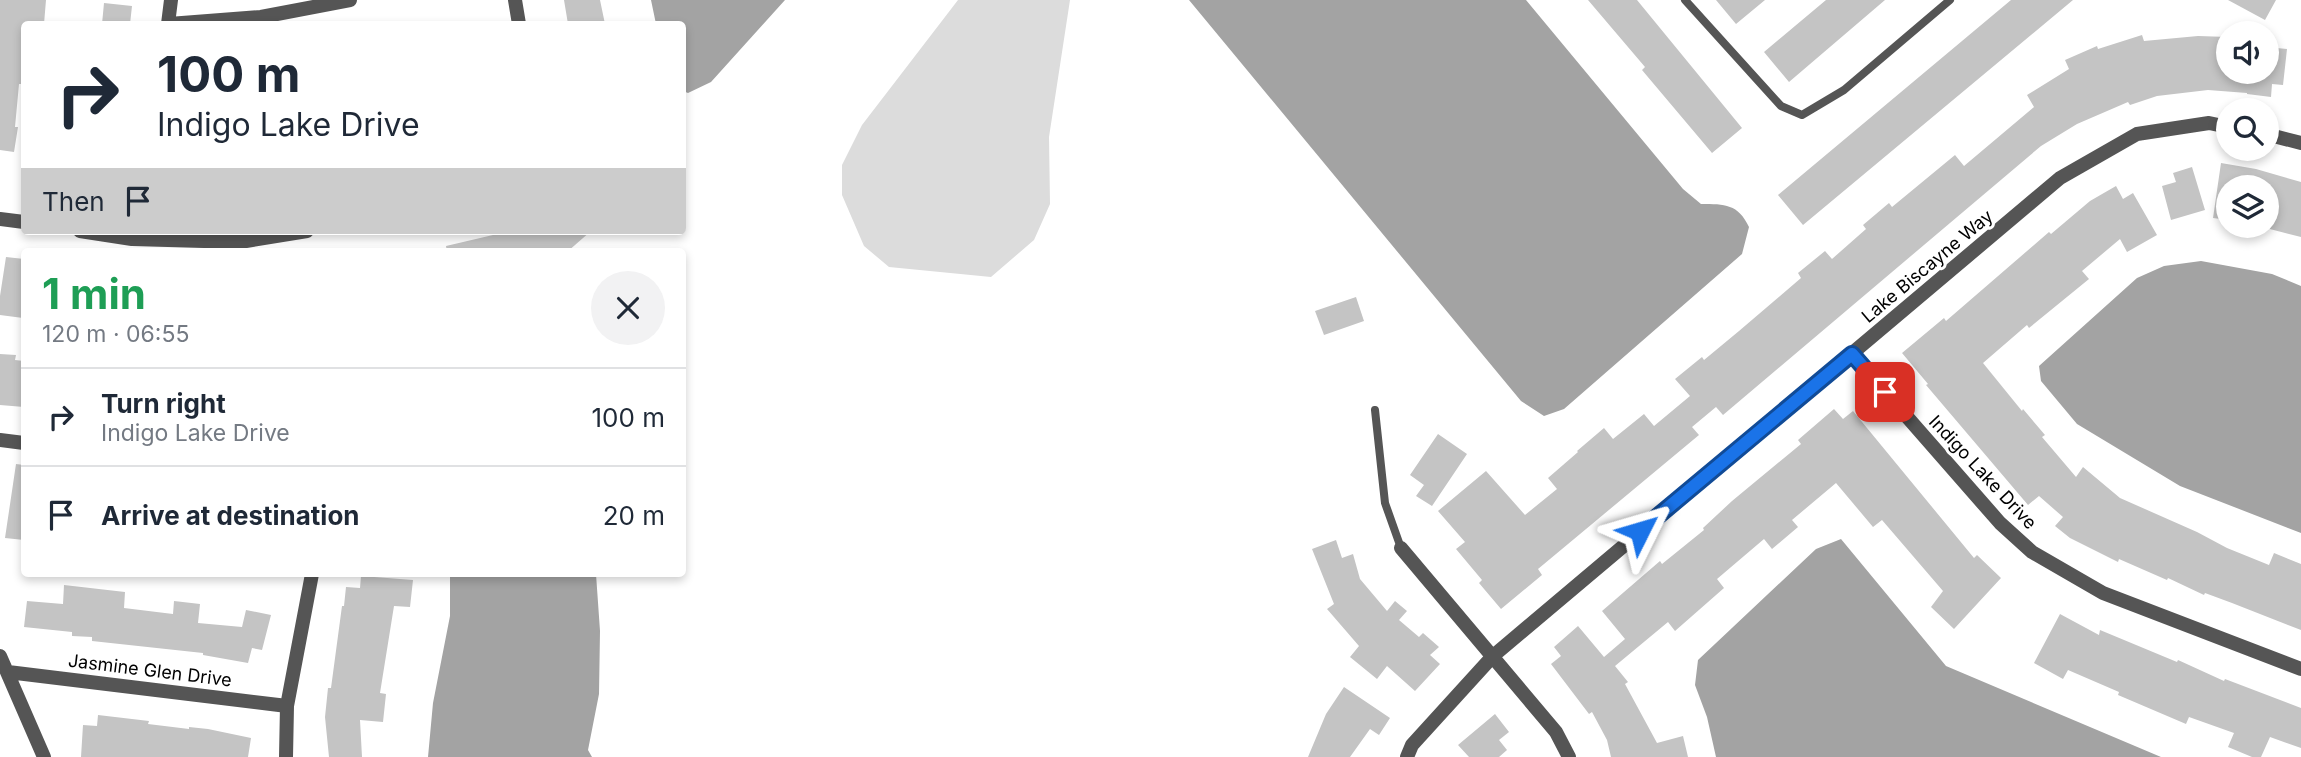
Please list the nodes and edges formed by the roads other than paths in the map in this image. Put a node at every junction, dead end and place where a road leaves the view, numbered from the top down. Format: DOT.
graph roads {
  1 [pos="171,0"];
  2 [pos="350,0"];
  3 [pos="514,0"];
  4 [pos="1685,0"];
  5 [pos="1950,0"];
  6 [pos="169,21"];
  7 [pos="208,21"];
  8 [pos="518,21"];
  9 [pos="2216,124"];
  10 [pos="2279,137"];
  11 [pos="2301,142"];
  12 [pos="0,219"];
  13 [pos="21,222"];
  14 [pos="133,235"];
  15 [pos="283,235"];
  16 [pos="1852,354"];
  17 [pos="1375,410"];
  18 [pos="0,440"];
  19 [pos="21,443"];
  20 [pos="1401,548"];
  21 [pos="311,577"];
  22 [pos="0,656"];
  23 [pos="1493,656"];
  24 [pos="2301,669"];
  25 [pos="8,672"];
  26 [pos="287,706"];
  27 [pos="44,757"];
  28 [pos="286,757"];
  29 [pos="1407,757"];
  30 [pos="1569,757"];
  1 -- 6 [label="street"];
  2 -- 7 [label="street"];
  3 -- 8 [label="street"];
  4 -- 5 [label="lane"];
  9 -- 16 [label="street, Lake Biscayne Way"];
  10 -- 11 [label="street"];
  12 -- 13 [label="street"];
  14 -- 15 [label="street"];
  16 -- 23 [label="street, Lake Biscayne Way"];
  16 -- 24 [label="street, Indigo Lake Drive"];
  17 -- 20 [label="lane"];
  18 -- 19 [label="street"];
  20 -- 23 [label="street"];
  21 -- 26 [label="street"];
  22 -- 25 [label="street"];
  23 -- 29 [label="street, Lake Biscayne Way"];
  23 -- 30 [label="street"];
  25 -- 26 [label="street, Jasmine Glen Drive"];
  25 -- 27 [label="street"];
  26 -- 28 [label="street"];
}
